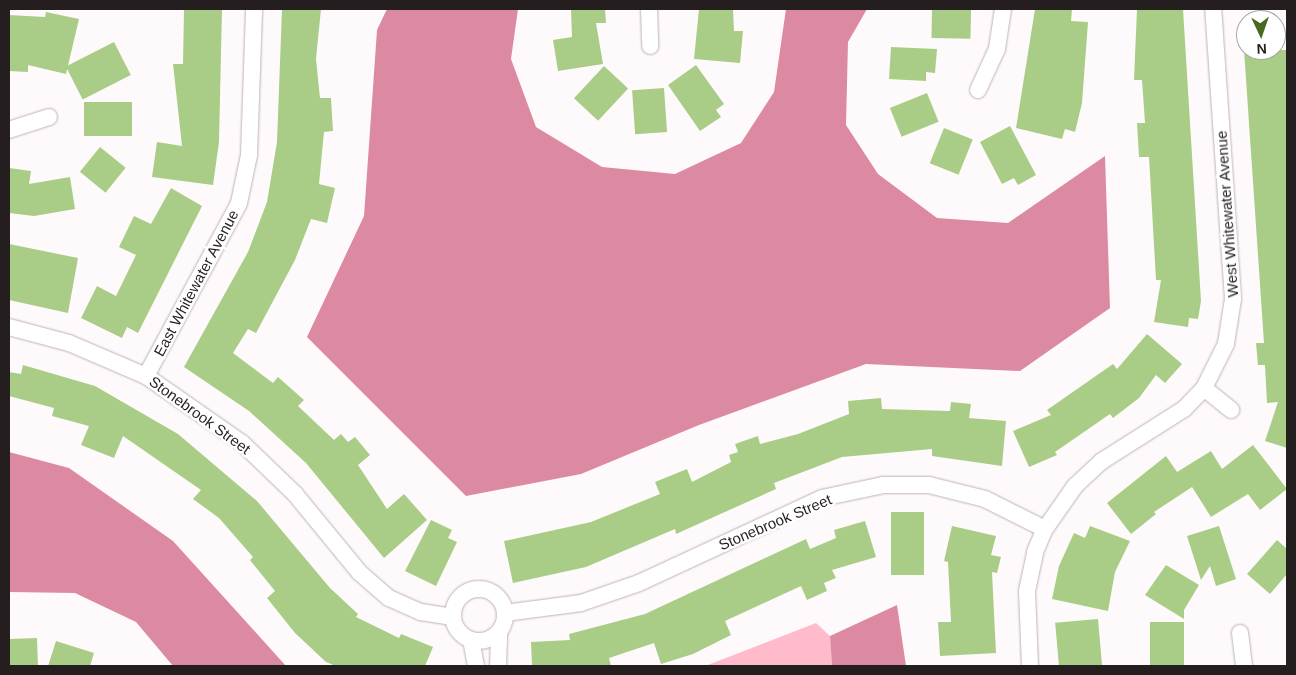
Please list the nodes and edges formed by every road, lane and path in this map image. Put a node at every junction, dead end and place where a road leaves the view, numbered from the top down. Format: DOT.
graph roads {
  1 [pos="254,9"];
  2 [pos="649,9"];
  3 [pos="1003,9"];
  4 [pos="1212,9"];
  5 [pos="650,46"];
  6 [pos="978,90"];
  7 [pos="49,117"];
  8 [pos="9,130"];
  9 [pos="9,327"];
  10 [pos="146,376"];
  11 [pos="1204,388"];
  12 [pos="1231,410"];
  13 [pos="1045,529"];
  14 [pos="505,613"];
  15 [pos="453,617"];
  16 [pos="499,632"];
  17 [pos="1240,633"];
  18 [pos="471,640"];
  19 [pos="476,666"];
  20 [pos="498,666"];
  21 [pos="1030,666"];
  22 [pos="1244,666"];
  1 -- 10 [label="street, East Whitewater Avenue"];
  2 -- 5 [label="street"];
  3 -- 6 [label="street"];
  4 -- 11 [label="street, West Whitewater Avenue"];
  7 -- 8 [label="street"];
  9 -- 10 [label="street, Stonebrook Street"];
  10 -- 15 [label="street, Stonebrook Street"];
  11 -- 12 [label="street"];
  11 -- 13 [label="street, West Whitewater Avenue"];
  13 -- 14 [label="street, Stonebrook Street"];
  13 -- 21 [label="street, West Whitewater Avenue"];
  14 -- 15 [label="street"];
  14 -- 16 [label="street"];
  15 -- 18 [label="street"];
  16 -- 18 [label="street"];
  16 -- 20 [label="street"];
  17 -- 22 [label="street"];
  18 -- 19 [label="street"];
}
